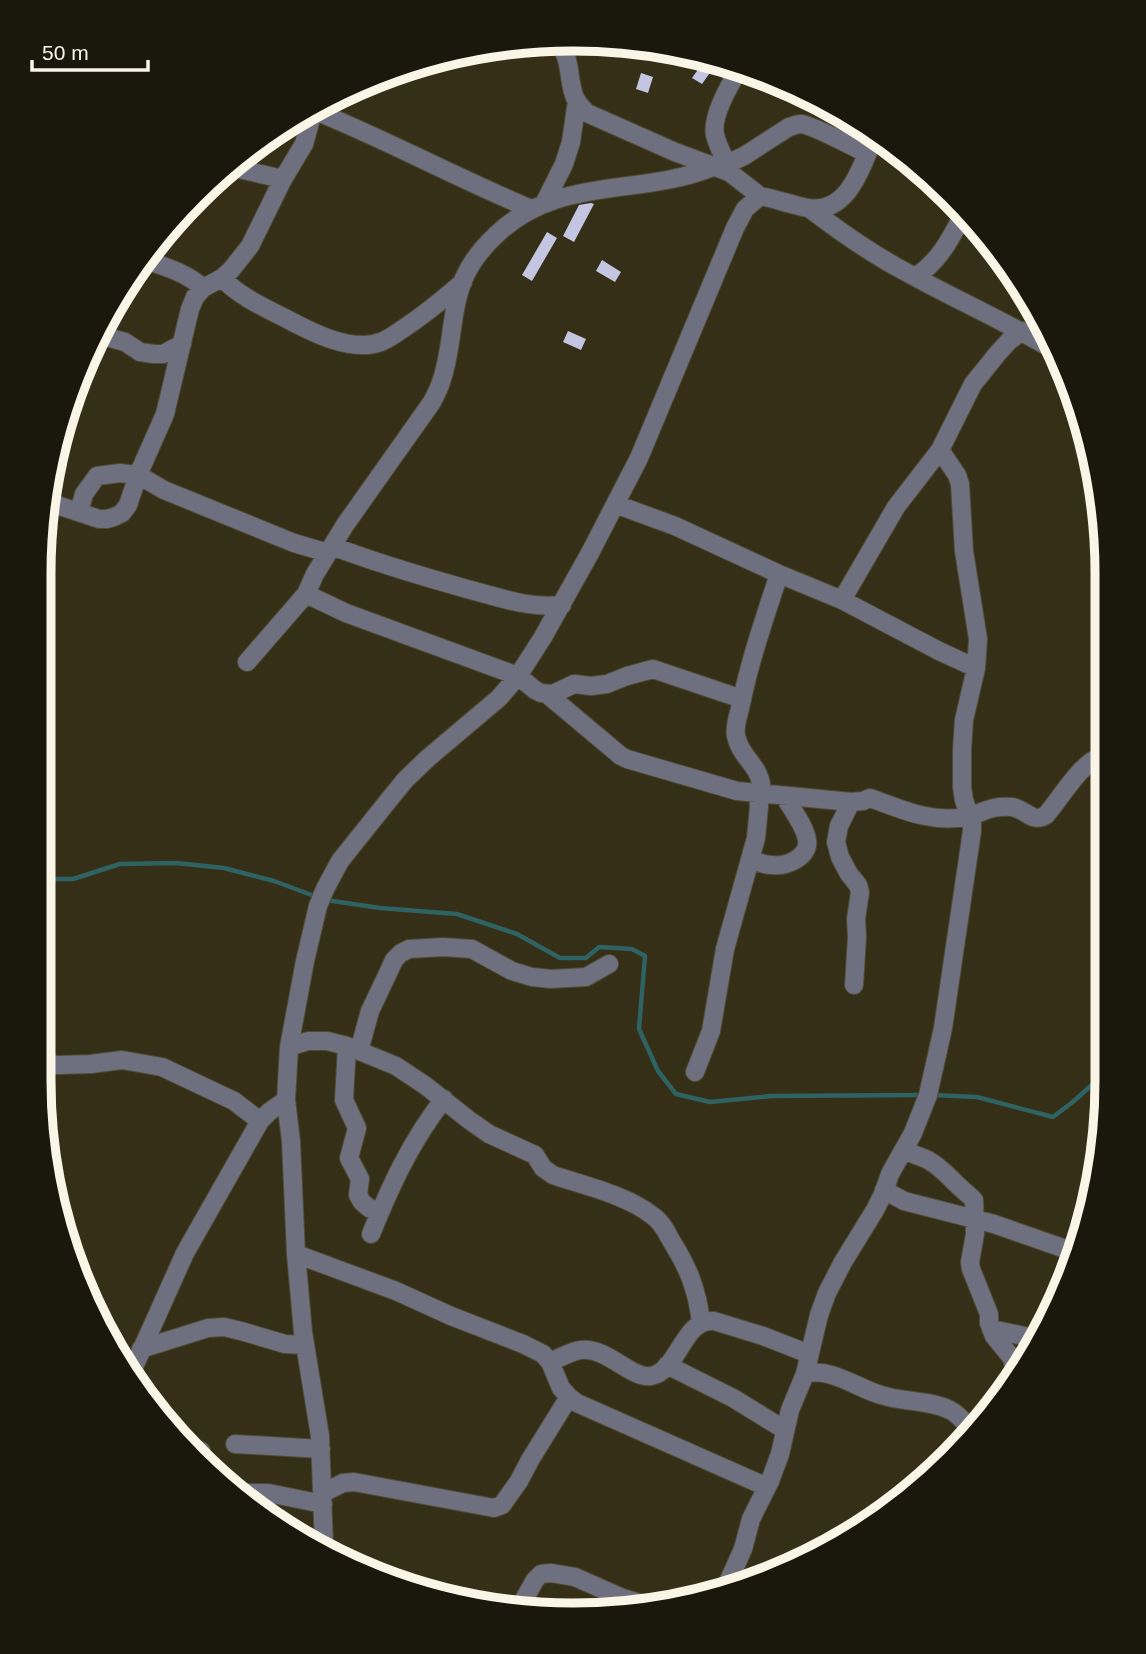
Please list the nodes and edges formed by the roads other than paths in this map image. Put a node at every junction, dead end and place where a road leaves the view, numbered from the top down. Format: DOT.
graph roads {
  1 [pos="564,51"];
  2 [pos="735,76"];
  3 [pos="577,102"];
  4 [pos="325,114"];
  5 [pos="310,122"];
  6 [pos="870,144"];
  7 [pos="866,153"];
  8 [pos="723,168"];
  9 [pos="242,170"];
  10 [pos="283,179"];
  11 [pos="760,196"];
  12 [pos="538,206"];
  13 [pos="809,208"];
  14 [pos="959,222"];
  15 [pos="153,263"];
  16 [pos="915,277"];
  17 [pos="222,278"];
  18 [pos="463,282"];
  19 [pos="203,288"];
  20 [pos="1022,331"];
  21 [pos="108,337"];
  22 [pos="1041,343"];
  23 [pos="182,344"];
  24 [pos="940,450"];
  25 [pos="138,475"];
  26 [pos="55,504"];
  27 [pos="615,504"];
  28 [pos="79,512"];
  29 [pos="330,550"];
  30 [pos="779,574"];
  31 [pos="306,593"];
  32 [pos="842,600"];
  33 [pos="562,605"];
  34 [pos="247,662"];
  35 [pos="976,667"];
  36 [pos="517,676"];
  37 [pos="547,694"];
  38 [pos="742,699"];
  39 [pos="1095,759"];
  40 [pos="760,794"];
  41 [pos="784,796"];
  42 [pos="851,802"];
  43 [pos="969,816"];
  44 [pos="751,859"];
  45 [pos="609,964"];
  46 [pos="854,985"];
  47 [pos="289,1046"];
  48 [pos="353,1049"];
  49 [pos="51,1065"];
  50 [pos="695,1072"];
  51 [pos="444,1099"];
  52 [pos="286,1100"];
  53 [pos="260,1121"];
  54 [pos="906,1146"];
  55 [pos="884,1190"];
  56 [pos="380,1212"];
  57 [pos="975,1219"];
  58 [pos="372,1234"];
  59 [pos="1068,1250"];
  60 [pos="296,1254"];
  61 [pos="701,1322"];
  62 [pos="991,1329"];
  63 [pos="1028,1337"];
  64 [pos="305,1345"];
  65 [pos="141,1349"];
  66 [pos="809,1354"];
  67 [pos="1013,1361"];
  68 [pos="550,1362"];
  69 [pos="135,1364"];
  70 [pos="667,1365"];
  71 [pos="805,1374"];
  72 [pos="569,1397"];
  73 [pos="966,1425"];
  74 [pos="785,1430"];
  75 [pos="235,1444"];
  76 [pos="321,1449"];
  77 [pos="767,1487"];
  78 [pos="253,1493"];
  79 [pos="323,1498"];
  80 [pos="324,1539"];
  81 [pos="734,1578"];
  82 [pos="630,1600"];
  83 [pos="523,1601"];
  1 -- 3 [label="street"];
  2 -- 8 [label="street"];
  3 -- 8 [label="street"];
  3 -- 12 [label="street"];
  4 -- 12 [label="street"];
  5 -- 10 [label="street"];
  6 -- 7 [label="street"];
  7 -- 8 [label="street"];
  7 -- 13 [label="street"];
  8 -- 11 [label="street"];
  8 -- 12 [label="street"];
  9 -- 10 [label="street"];
  10 -- 17 [label="street"];
  11 -- 13 [label="street"];
  11 -- 27 [label="street"];
  12 -- 18 [label="street"];
  13 -- 16 [label="street"];
  14 -- 16 [label="street"];
  15 -- 19 [label="street"];
  16 -- 20 [label="street"];
  17 -- 18 [label="street"];
  17 -- 19 [label="street"];
  18 -- 29 [label="street"];
  19 -- 23 [label="street"];
  20 -- 22 [label="street"];
  20 -- 24 [label="street"];
  21 -- 23 [label="street"];
  23 -- 25 [label="street"];
  24 -- 32 [label="street"];
  24 -- 35 [label="street"];
  25 -- 28 [label="street"];
  25 -- 28 [label="street"];
  25 -- 29 [label="street"];
  26 -- 28 [label="street"];
  27 -- 30 [label="street"];
  27 -- 33 [label="street"];
  29 -- 31 [label="street"];
  29 -- 33 [label="street"];
  30 -- 32 [label="street"];
  30 -- 38 [label="street"];
  31 -- 34 [label="street"];
  31 -- 36 [label="street"];
  32 -- 35 [label="street"];
  33 -- 36 [label="street"];
  35 -- 43 [label="street"];
  36 -- 37 [label="street"];
  36 -- 47 [label="street"];
  37 -- 38 [label="street"];
  37 -- 40 [label="street"];
  38 -- 40 [label="street"];
  39 -- 43 [label="street"];
  40 -- 41 [label="street"];
  40 -- 44 [label="street"];
  41 -- 42 [label="street"];
  41 -- 44 [label="street"];
  42 -- 43 [label="street"];
  42 -- 46 [label="street"];
  43 -- 54 [label="street"];
  44 -- 50 [label="street"];
  45 -- 48 [label="street"];
  47 -- 48 [label="street"];
  47 -- 52 [label="street"];
  48 -- 51 [label="street"];
  48 -- 56 [label="street"];
  49 -- 53 [label="street"];
  51 -- 56 [label="street"];
  51 -- 61 [label="street"];
  52 -- 53 [label="street"];
  52 -- 60 [label="street"];
  53 -- 65 [label="street"];
  54 -- 55 [label="street"];
  54 -- 57 [label="street"];
  55 -- 57 [label="street"];
  55 -- 66 [label="street"];
  56 -- 58 [label="street"];
  57 -- 59 [label="street"];
  57 -- 62 [label="street"];
  60 -- 64 [label="street"];
  60 -- 68 [label="street"];
  61 -- 66 [label="street"];
  61 -- 70 [label="street"];
  62 -- 63 [label="street"];
  62 -- 67 [label="street"];
  64 -- 65 [label="street"];
  64 -- 76 [label="street"];
  65 -- 69 [label="street"];
  66 -- 71 [label="street"];
  68 -- 70 [label="street"];
  68 -- 72 [label="street"];
  70 -- 74 [label="street"];
  71 -- 73 [label="street"];
  71 -- 74 [label="street"];
  72 -- 77 [label="street"];
  72 -- 79 [label="street"];
  74 -- 77 [label="street"];
  75 -- 76 [label="street"];
  76 -- 79 [label="street"];
  77 -- 81 [label="street"];
  78 -- 79 [label="street"];
  79 -- 80 [label="street"];
  82 -- 83 [label="street"];
}
